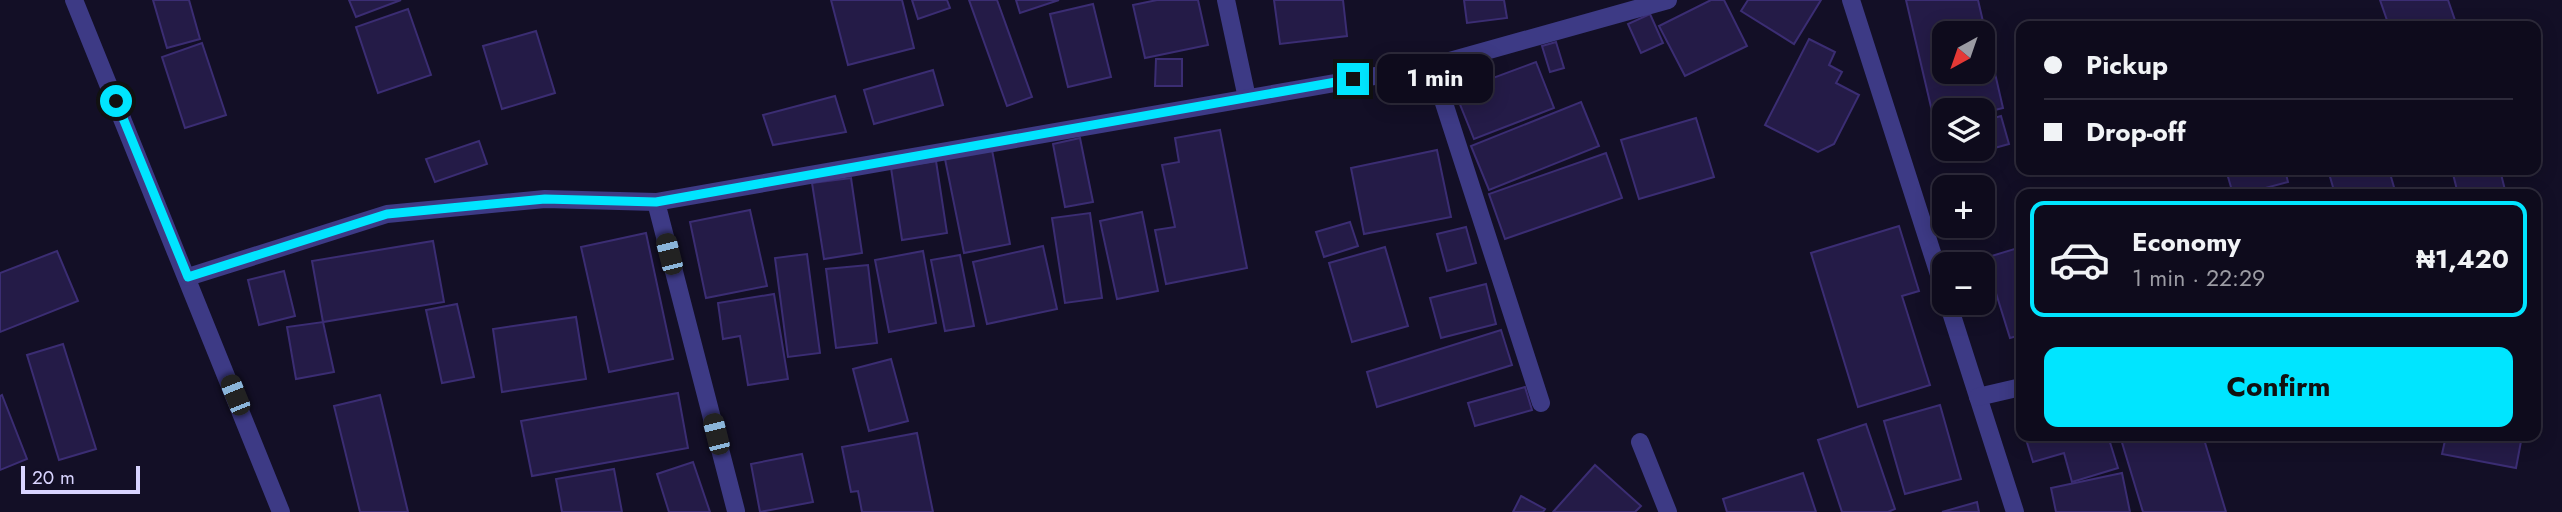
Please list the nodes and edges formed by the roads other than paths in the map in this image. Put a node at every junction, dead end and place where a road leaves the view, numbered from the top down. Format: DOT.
graph roads {
  1 [pos="74,0"];
  2 [pos="1226,0"];
  3 [pos="1668,0"];
  4 [pos="1851,0"];
  5 [pos="1432,66"];
  6 [pos="1247,98"];
  7 [pos="656,202"];
  8 [pos="1932,253"];
  9 [pos="188,277"];
  10 [pos="1952,315"];
  11 [pos="2016,388"];
  12 [pos="1978,397"];
  13 [pos="1541,403"];
  14 [pos="1640,442"];
  15 [pos="736,511"];
  16 [pos="281,512"];
  17 [pos="1668,512"];
  18 [pos="2015,512"];
  1 -- 9 [label="street"];
  2 -- 6 [label="street"];
  3 -- 5 [label="street"];
  4 -- 8 [label="street"];
  5 -- 6 [label="street"];
  5 -- 13 [label="street"];
  6 -- 7 [label="street"];
  7 -- 9 [label="street"];
  7 -- 15 [label="street"];
  9 -- 16 [label="street"];
  10 -- 12 [label="street"];
  11 -- 12 [label="street"];
  12 -- 18 [label="street"];
  14 -- 17 [label="street"];
}
